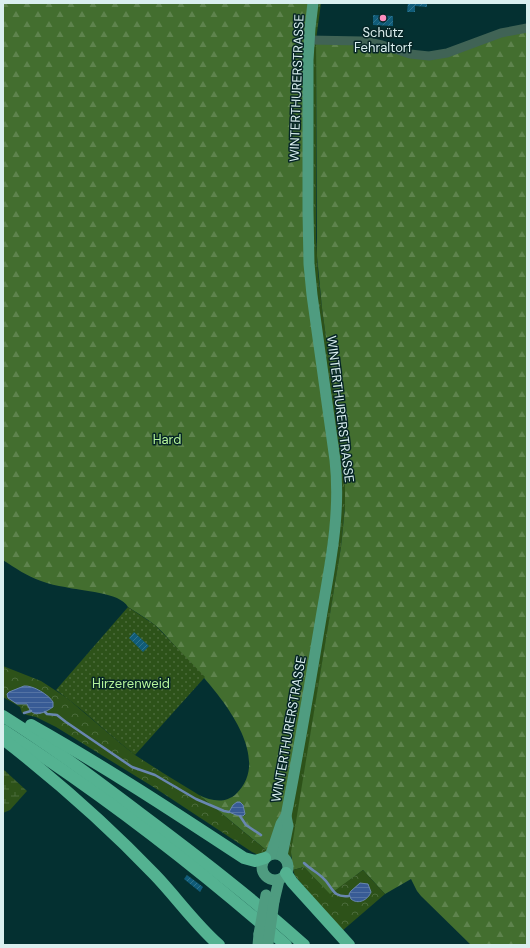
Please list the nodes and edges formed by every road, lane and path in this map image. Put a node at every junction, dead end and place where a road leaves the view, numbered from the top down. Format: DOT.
graph roads {
  1 [pos="313,3"];
  2 [pos="527,28"];
  3 [pos="309,40"];
  4 [pos="3,710"];
  5 [pos="3,716"];
  6 [pos="3,730"];
  7 [pos="3,739"];
  8 [pos="273,856"];
  9 [pos="278,877"];
  10 [pos="263,942"];
  11 [pos="218,945"];
  12 [pos="286,945"];
  13 [pos="304,945"];
  14 [pos="349,945"];
  1 -- 3 [label="main road, WINTERTHURERSTRASSE"];
  2 -- 3 [label="street"];
  3 -- 8 [label="main road, WINTERTHURERSTRASSE"];
  4 -- 8 [label="highway"];
  5 -- 13 [label="highway"];
  6 -- 12 [label="highway"];
  7 -- 11 [label="highway"];
  8 -- 9 [label="main road, WINTERTHURERSTRASSE"];
  8 -- 9 [label="main road, WINTERTHURERSTRASSE"];
  9 -- 10 [label="main road, WINTERTHURERSTRASSE, bridge"];
  9 -- 14 [label="highway"];
}
